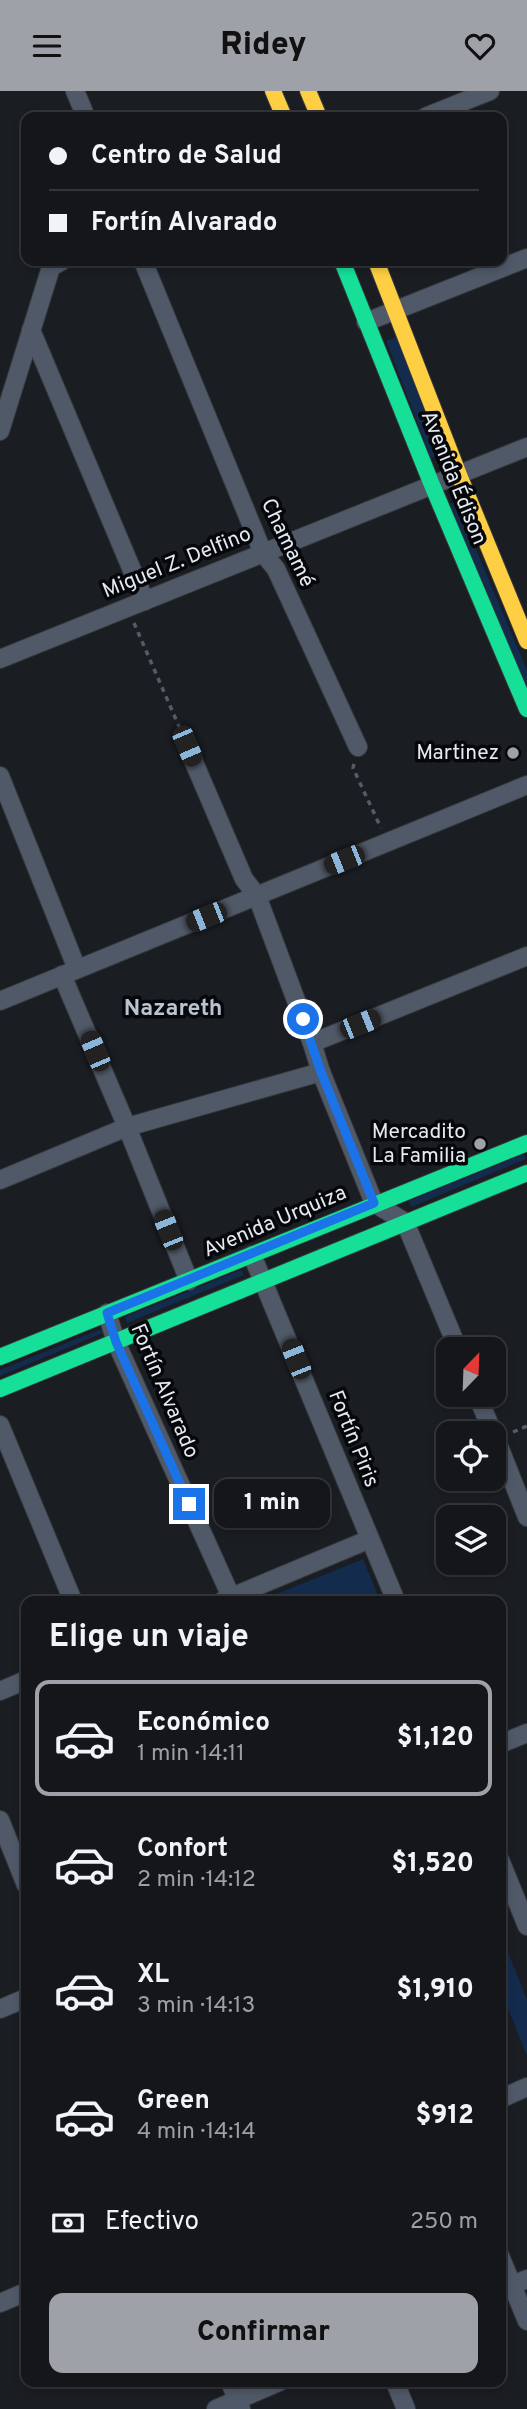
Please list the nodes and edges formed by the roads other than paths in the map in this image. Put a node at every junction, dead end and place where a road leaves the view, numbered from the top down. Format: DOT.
graph roads {
  1 [pos="75,91"];
  2 [pos="273,91"];
  3 [pos="308,91"];
  4 [pos="490,91"];
  5 [pos="84,112"];
  6 [pos="282,112"];
  7 [pos="317,112"];
  8 [pos="438,112"];
  9 [pos="527,258"];
  10 [pos="53,266"];
  11 [pos="145,266"];
  12 [pos="344,266"];
  13 [pos="378,266"];
  14 [pos="507,266"];
  15 [pos="507,266"];
  16 [pos="396,310"];
  17 [pos="366,322"];
  18 [pos="31,330"];
  19 [pos="0,431"];
  20 [pos="527,447"];
  21 [pos="459,475"];
  22 [pos="432,485"];
  23 [pos="263,553"];
  24 [pos="145,601"];
  25 [pos="527,641"];
  26 [pos="0,659"];
  27 [pos="527,709"];
  28 [pos="187,746"];
  29 [pos="358,747"];
  30 [pos="0,776"];
  31 [pos="527,785"];
  32 [pos="257,896"];
  33 [pos="527,956"];
  34 [pos="70,972"];
  35 [pos="0,1001"];
  36 [pos="313,1043"];
  37 [pos="321,1072"];
  38 [pos="127,1128"];
  39 [pos="527,1143"];
  40 [pos="527,1173"];
  41 [pos="0,1180"];
  42 [pos="374,1203"];
  43 [pos="405,1222"];
  44 [pos="252,1255"];
  45 [pos="189,1281"];
  46 [pos="265,1282"];
  47 [pos="107,1313"];
  48 [pos="453,1337"];
  49 [pos="116,1342"];
  50 [pos="0,1357"];
  51 [pos="0,1389"];
  52 [pos="0,1425"];
  53 [pos="506,1465"];
  54 [pos="527,1517"];
  55 [pos="370,1539"];
  56 [pos="71,1596"];
  57 [pos="226,1596"];
  58 [pos="237,1596"];
  59 [pos="394,1596"];
  60 [pos="21,1683"];
  61 [pos="0,1691"];
  62 [pos="527,1733"];
  63 [pos="506,1742"];
  64 [pos="0,1820"];
  65 [pos="21,1872"];
  66 [pos="506,1875"];
  67 [pos="527,1926"];
  68 [pos="21,2000"];
  69 [pos="0,2009"];
  70 [pos="527,2087"];
  71 [pos="506,2096"];
  72 [pos="513,2285"];
  73 [pos="21,2293"];
  74 [pos="2,2296"];
  75 [pos="527,2321"];
  76 [pos="232,2387"];
  77 [pos="270,2387"];
  78 [pos="397,2387"];
  79 [pos="239,2405"];
  80 [pos="216,2409"];
  81 [pos="406,2409"];
  1 -- 5 [label="street"];
  2 -- 6 [label="main road"];
  3 -- 7 [label="main road"];
  4 -- 8 [label="street"];
  9 -- 15 [label="street"];
  10 -- 18 [label="street"];
  11 -- 23 [label="street, Chamamé"];
  12 -- 17 [label="main road, Avenida Édison"];
  13 -- 16 [label="main road, Avenida Édison"];
  14 -- 16 [label="street"];
  16 -- 17 [label="street"];
  16 -- 21 [label="main road, Avenida Édison"];
  17 -- 22 [label="main road, Avenida Édison"];
  18 -- 19 [label="street"];
  18 -- 24 [label="street"];
  20 -- 21 [label="street, Miguel Z. Delfino"];
  21 -- 22 [label="street, Miguel Z. Delfino"];
  21 -- 25 [label="main road, Avenida Édison"];
  22 -- 23 [label="street, Miguel Z. Delfino"];
  22 -- 27 [label="main road, Avenida Édison"];
  23 -- 24 [label="street, Miguel Z. Delfino"];
  23 -- 29 [label="street, Chamamé"];
  24 -- 26 [label="street, Miguel Z. Delfino"];
  28 -- 32 [label="street"];
  30 -- 34 [label="street"];
  31 -- 32 [label="street"];
  32 -- 34 [label="street"];
  32 -- 36 [label="street"];
  33 -- 36 [label="street"];
  34 -- 35 [label="street"];
  34 -- 38 [label="street"];
  36 -- 37 [label="street"];
  37 -- 38 [label="street"];
  37 -- 42 [label="street"];
  38 -- 41 [label="street"];
  38 -- 45 [label="street"];
  39 -- 42 [label="main road, Avenida Urquiza"];
  40 -- 43 [label="main road"];
  42 -- 43 [label="street"];
  42 -- 44 [label="main road, Avenida Urquiza"];
  43 -- 46 [label="main road"];
  43 -- 48 [label="street"];
  44 -- 45 [label="main road, Avenida Urquiza"];
  44 -- 46 [label="street, Fortín Piris"];
  45 -- 47 [label="main road, Avenida Urquiza"];
  46 -- 49 [label="main road"];
  46 -- 55 [label="street, Fortín Piris"];
  47 -- 49 [label="street, Fortín Alvarado"];
  47 -- 50 [label="main road, Avenida Urquiza"];
  49 -- 51 [label="main road"];
  49 -- 57 [label="street, Fortín Alvarado"];
  52 -- 56 [label="street"];
  53 -- 54 [label="street"];
  55 -- 58 [label="street"];
  55 -- 59 [label="street, Fortín Piris"];
  60 -- 61 [label="street"];
  62 -- 63 [label="street"];
  64 -- 65 [label="street"];
  66 -- 67 [label="street"];
  68 -- 69 [label="street"];
  70 -- 71 [label="street"];
  72 -- 75 [label="street"];
  73 -- 74 [label="street"];
  76 -- 79 [label="street"];
  77 -- 79 [label="street"];
  78 -- 81 [label="street"];
  79 -- 80 [label="street"];
}
